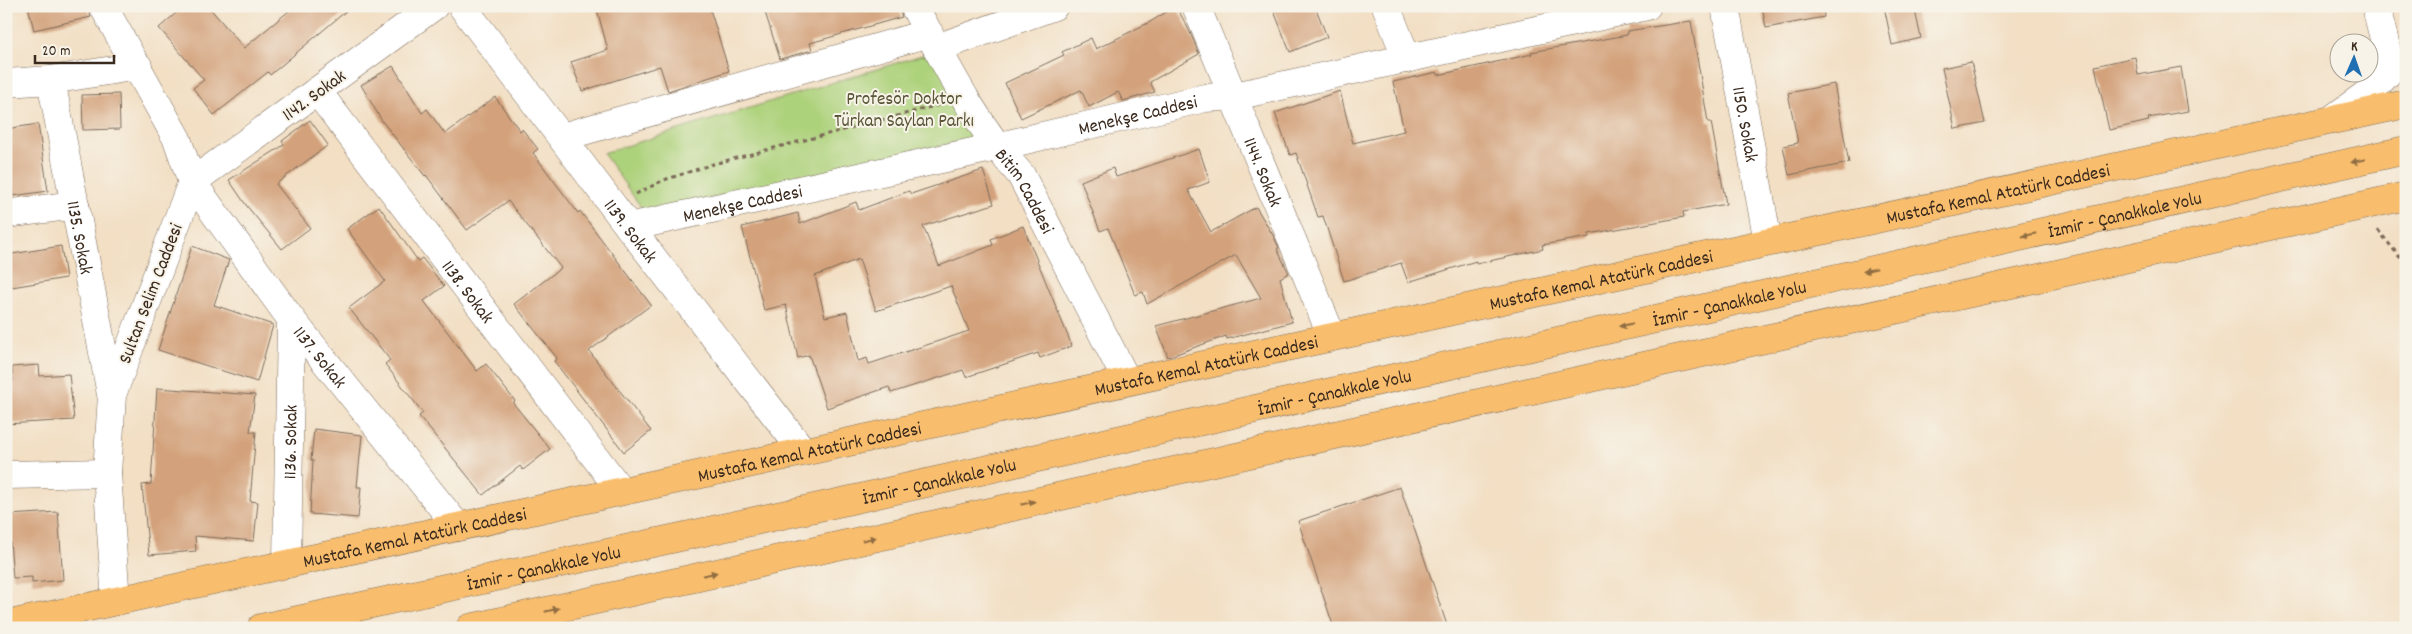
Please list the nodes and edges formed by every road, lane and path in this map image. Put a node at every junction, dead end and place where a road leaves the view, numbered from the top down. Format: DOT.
graph roads {
  1 [pos="103,6"];
  2 [pos="434,6"];
  3 [pos="462,6"];
  4 [pos="914,6"];
  5 [pos="1054,6"];
  6 [pos="1196,6"];
  7 [pos="1386,6"];
  8 [pos="1647,6"];
  9 [pos="1725,6"];
  10 [pos="2375,9"];
  11 [pos="2406,35"];
  12 [pos="933,40"];
  13 [pos="1407,59"];
  14 [pos="138,66"];
  15 [pos="51,80"];
  16 [pos="6,83"];
  17 [pos="318,91"];
  18 [pos="1234,96"];
  19 [pos="965,99"];
  20 [pos="2406,104"];
  21 [pos="2331,120"];
  22 [pos="562,137"];
  23 [pos="996,147"];
  24 [pos="2406,150"];
  25 [pos="192,182"];
  26 [pos="2406,196"];
  27 [pos="75,205"];
  28 [pos="613,206"];
  29 [pos="2358,207"];
  30 [pos="6,214"];
  31 [pos="629,227"];
  32 [pos="1768,242"];
  33 [pos="2406,265"];
  34 [pos="291,319"];
  35 [pos="1332,337"];
  36 [pos="1127,381"];
  37 [pos="112,395"];
  38 [pos="803,451"];
  39 [pos="107,473"];
  40 [pos="6,475"];
  41 [pos="621,491"];
  42 [pos="458,526"];
  43 [pos="287,564"];
  44 [pos="116,601"];
  45 [pos="6,625"];
  46 [pos="261,628"];
  47 [pos="470,628"];
  1 -- 14 [label="street"];
  2 -- 17 [label="street, 1142. Sokak"];
  3 -- 22 [label="street, 1139. Sokak"];
  4 -- 12 [label="street, Bitim Caddesi"];
  5 -- 12 [label="street"];
  6 -- 18 [label="street, 1144. Sokak"];
  7 -- 13 [label="street"];
  8 -- 13 [label="street, Menekşe Caddesi"];
  9 -- 32 [label="street, 1150. Sokak"];
  10 -- 11 [label="street"];
  10 -- 21 [label="street"];
  12 -- 19 [label="street, Bitim Caddesi"];
  12 -- 22 [label="street"];
  13 -- 18 [label="street, Menekşe Caddesi"];
  14 -- 15 [label="street"];
  14 -- 25 [label="street"];
  15 -- 16 [label="street"];
  15 -- 27 [label="street, 1135. Sokak"];
  17 -- 25 [label="street, 1142. Sokak"];
  17 -- 41 [label="street, 1138. Sokak"];
  18 -- 23 [label="street, Menekşe Caddesi"];
  18 -- 35 [label="street, 1144. Sokak"];
  19 -- 23 [label="street, Bitim Caddesi"];
  19 -- 28 [label="path"];
  20 -- 21 [label="main road, Mustafa Kemal Atatürk Caddesi"];
  21 -- 32 [label="main road, Mustafa Kemal Atatürk Caddesi"];
  22 -- 28 [label="street, 1139. Sokak"];
  23 -- 31 [label="street, Menekşe Caddesi"];
  23 -- 36 [label="street, Bitim Caddesi"];
  24 -- 46 [label="main road, İzmir - Çanakkale Yolu, one-way"];
  25 -- 34 [label="street, 1137. Sokak"];
  25 -- 37 [label="street, Sultan Selim Caddesi"];
  26 -- 29 [label="main road"];
  27 -- 30 [label="street"];
  27 -- 37 [label="street, 1135. Sokak"];
  28 -- 31 [label="street, 1139. Sokak"];
  29 -- 33 [label="path"];
  47 -- 29 [label="main road, one-way"];
  31 -- 38 [label="street, 1139. Sokak"];
  32 -- 35 [label="main road, Mustafa Kemal Atatürk Caddesi"];
  34 -- 42 [label="street, 1137. Sokak"];
  34 -- 43 [label="street, 1136. Sokak"];
  35 -- 36 [label="main road, Mustafa Kemal Atatürk Caddesi"];
  36 -- 38 [label="main road, Mustafa Kemal Atatürk Caddesi"];
  37 -- 39 [label="street, Sultan Selim Caddesi"];
  38 -- 41 [label="main road, Mustafa Kemal Atatürk Caddesi"];
  39 -- 40 [label="street"];
  39 -- 44 [label="street, Sultan Selim Caddesi"];
  41 -- 42 [label="main road, Mustafa Kemal Atatürk Caddesi"];
  42 -- 43 [label="main road, Mustafa Kemal Atatürk Caddesi"];
  43 -- 44 [label="main road, Mustafa Kemal Atatürk Caddesi"];
  44 -- 45 [label="main road, Mustafa Kemal Atatürk Caddesi"];
}
